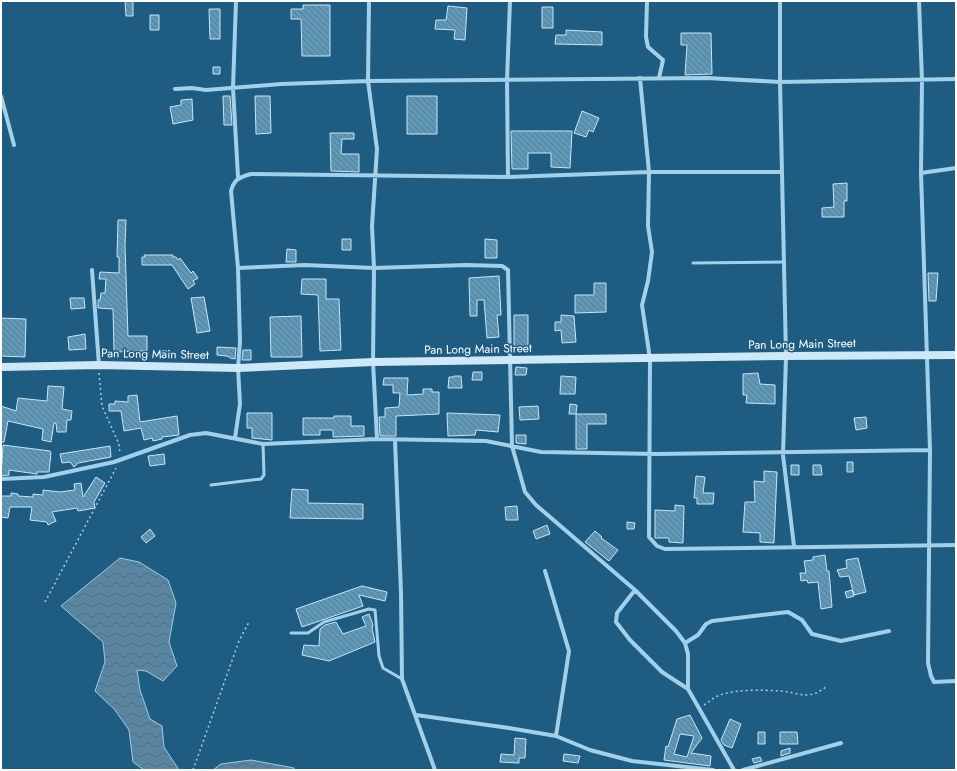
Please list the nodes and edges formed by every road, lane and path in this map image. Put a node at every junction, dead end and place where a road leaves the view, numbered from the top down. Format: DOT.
graph roads {
  1 [pos="236,1"];
  2 [pos="369,1"];
  3 [pos="510,1"];
  4 [pos="647,1"];
  5 [pos="780,1"];
  6 [pos="919,1"];
  7 [pos="640,78"];
  8 [pos="659,78"];
  9 [pos="956,79"];
  10 [pos="506,80"];
  11 [pos="368,81"];
  12 [pos="922,81"];
  13 [pos="780,82"];
  14 [pos="234,88"];
  15 [pos="175,89"];
  16 [pos="1,96"];
  17 [pos="14,145"];
  18 [pos="956,168"];
  19 [pos="649,172"];
  20 [pos="782,172"];
  21 [pos="921,173"];
  22 [pos="375,176"];
  23 [pos="238,177"];
  24 [pos="508,177"];
  25 [pos="784,262"];
  26 [pos="693,263"];
  27 [pos="238,268"];
  28 [pos="374,268"];
  29 [pos="92,270"];
  30 [pos="927,355"];
  31 [pos="956,355"];
  32 [pos="786,356"];
  33 [pos="650,359"];
  34 [pos="510,361"];
  35 [pos="373,362"];
  36 [pos="99,365"];
  37 [pos="1,366"];
  38 [pos="238,368"];
  39 [pos="235,438"];
  40 [pos="377,439"];
  41 [pos="395,440"];
  42 [pos="263,444"];
  43 [pos="512,446"];
  44 [pos="930,450"];
  45 [pos="784,452"];
  46 [pos="650,454"];
  47 [pos="121,459"];
  48 [pos="1,479"];
  49 [pos="211,485"];
  50 [pos="956,545"];
  51 [pos="794,546"];
  52 [pos="929,546"];
  53 [pos="545,571"];
  54 [pos="635,590"];
  55 [pos="45,602"];
  56 [pos="249,622"];
  57 [pos="889,631"];
  58 [pos="291,633"];
  59 [pos="685,643"];
  60 [pos="402,679"];
  61 [pos="956,681"];
  62 [pos="827,686"];
  63 [pos="688,689"];
  64 [pos="699,708"];
  65 [pos="416,715"];
  66 [pos="556,736"];
  67 [pos="841,743"];
  68 [pos="193,770"];
  69 [pos="436,770"];
  70 [pos="713,770"];
  71 [pos="734,770"];
  72 [pos="743,770"];
  1 -- 14 [label="street"];
  2 -- 11 [label="street"];
  3 -- 10 [label="street"];
  4 -- 8 [label="street"];
  5 -- 13 [label="street"];
  6 -- 12 [label="street"];
  7 -- 8 [label="street"];
  7 -- 10 [label="street"];
  7 -- 19 [label="street"];
  8 -- 13 [label="street"];
  9 -- 12 [label="street"];
  10 -- 11 [label="street"];
  10 -- 24 [label="street"];
  11 -- 14 [label="street"];
  11 -- 22 [label="street"];
  12 -- 13 [label="street"];
  12 -- 21 [label="street"];
  13 -- 20 [label="street"];
  14 -- 15 [label="street"];
  14 -- 23 [label="street"];
  16 -- 17 [label="street"];
  18 -- 21 [label="street"];
  19 -- 20 [label="street"];
  19 -- 24 [label="street"];
  19 -- 33 [label="street"];
  20 -- 25 [label="street"];
  21 -- 30 [label="street"];
  22 -- 23 [label="street"];
  22 -- 24 [label="street"];
  22 -- 28 [label="street"];
  23 -- 27 [label="street"];
  25 -- 26 [label="lane"];
  25 -- 32 [label="street"];
  27 -- 28 [label="street"];
  27 -- 38 [label="street"];
  28 -- 34 [label="street"];
  28 -- 35 [label="street"];
  29 -- 36 [label="street"];
  30 -- 31 [label="street, Pan Long Main Street"];
  30 -- 32 [label="street, Pan Long Main Street"];
  30 -- 44 [label="street"];
  32 -- 33 [label="street, Pan Long Main Street"];
  32 -- 45 [label="street"];
  33 -- 34 [label="street, Pan Long Main Street"];
  33 -- 46 [label="street"];
  34 -- 35 [label="street, Pan Long Main Street"];
  34 -- 43 [label="street"];
  35 -- 38 [label="street, Pan Long Main Street"];
  35 -- 40 [label="street"];
  36 -- 37 [label="street, Pan Long Main Street"];
  36 -- 38 [label="street, Pan Long Main Street"];
  36 -- 47 [label="path"];
  38 -- 39 [label="street"];
  39 -- 42 [label="street"];
  39 -- 47 [label="street"];
  40 -- 41 [label="street"];
  40 -- 42 [label="street"];
  41 -- 43 [label="street"];
  41 -- 60 [label="street"];
  42 -- 49 [label="lane"];
  43 -- 46 [label="street"];
  43 -- 54 [label="street"];
  44 -- 45 [label="street"];
  44 -- 52 [label="street"];
  45 -- 46 [label="street"];
  45 -- 51 [label="street"];
  46 -- 51 [label="street"];
  47 -- 48 [label="street"];
  47 -- 55 [label="path"];
  50 -- 52 [label="street"];
  51 -- 52 [label="street"];
  52 -- 61 [label="street"];
  53 -- 66 [label="street"];
  54 -- 59 [label="street"];
  54 -- 63 [label="street"];
  56 -- 68 [label="path"];
  57 -- 59 [label="street"];
  58 -- 60 [label="lane"];
  59 -- 63 [label="street"];
  60 -- 65 [label="street"];
  62 -- 64 [label="path"];
  63 -- 64 [label="street"];
  64 -- 71 [label="street"];
  65 -- 66 [label="street"];
  65 -- 69 [label="street"];
  66 -- 70 [label="street"];
  67 -- 72 [label="street"];
}
